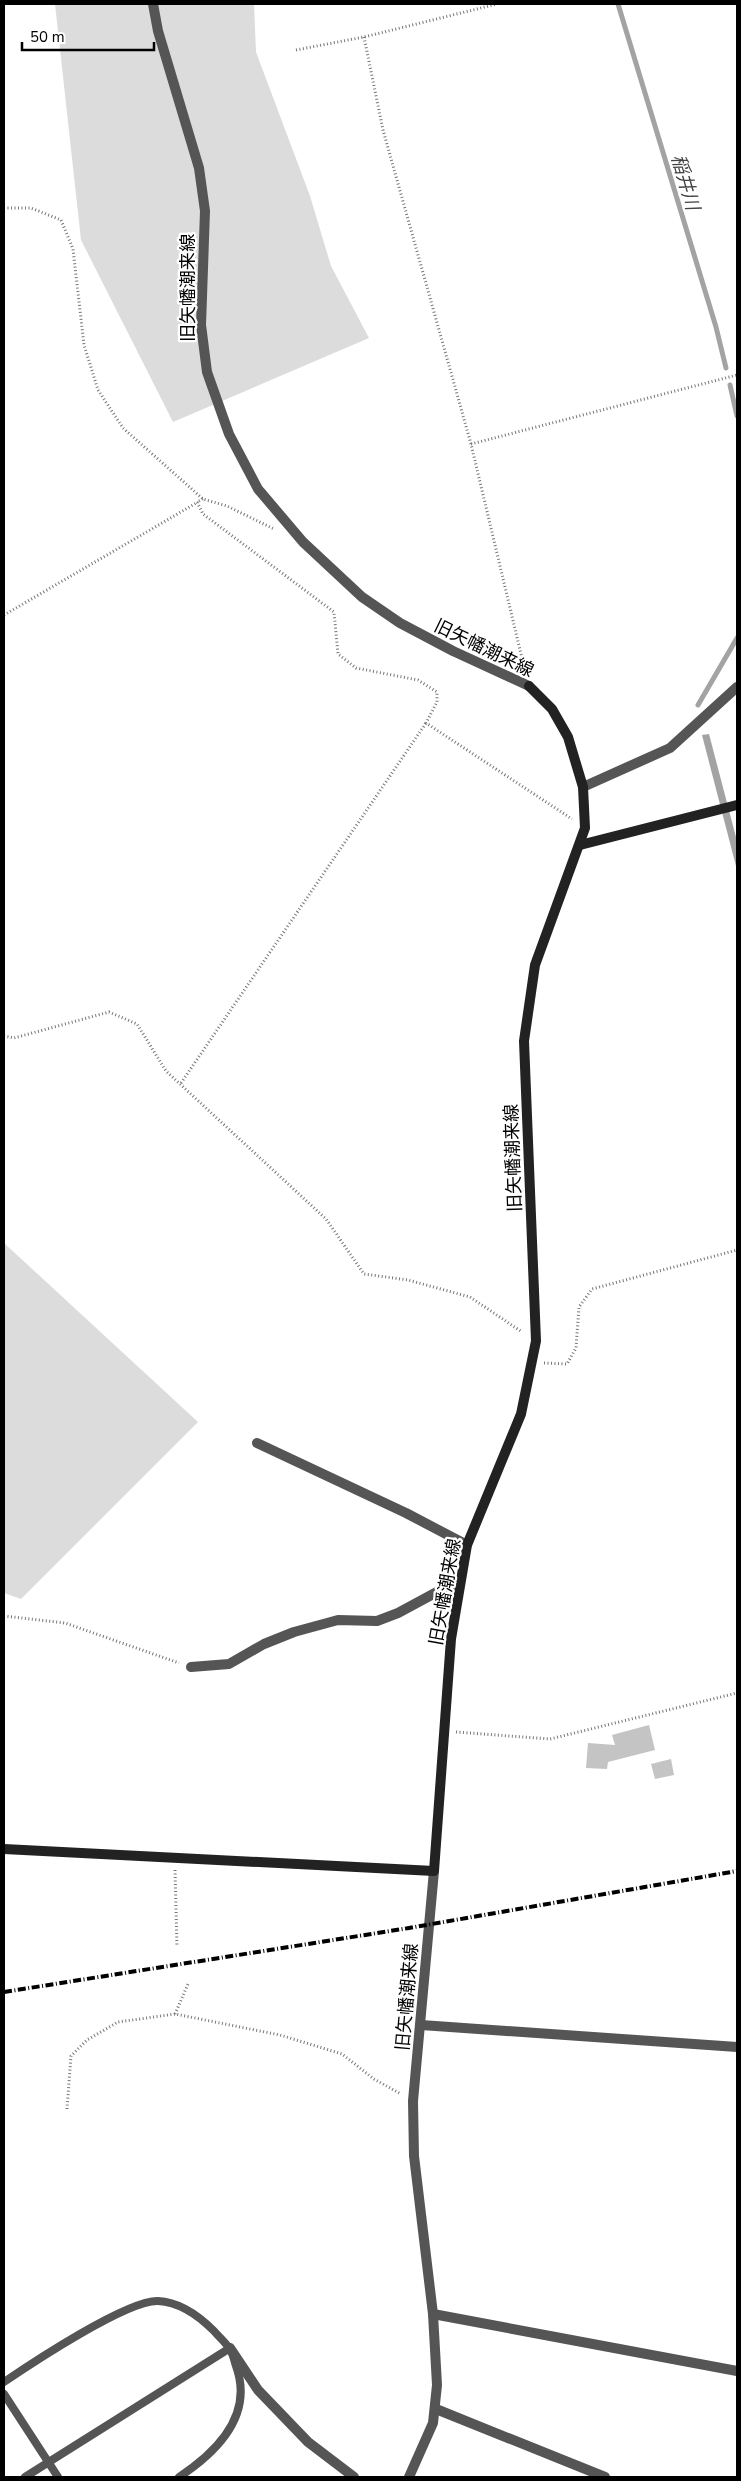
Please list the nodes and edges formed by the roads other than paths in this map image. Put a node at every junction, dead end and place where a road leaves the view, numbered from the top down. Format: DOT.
graph roads {
  1 [pos="152,4"];
  2 [pos="737,687"];
  3 [pos="583,787"];
  4 [pos="735,806"];
  5 [pos="580,845"];
  6 [pos="257,1443"];
  7 [pos="467,1545"];
  8 [pos="461,1579"];
  9 [pos="190,1667"];
  10 [pos="4,1850"];
  11 [pos="434,1871"];
  12 [pos="421,2025"];
  13 [pos="737,2047"];
  14 [pos="433,2314"];
  15 [pos="230,2348"];
  16 [pos="737,2371"];
  17 [pos="4,2382"];
  18 [pos="4,2394"];
  19 [pos="436,2409"];
  20 [pos="49,2462"];
  21 [pos="25,2477"];
  22 [pos="58,2477"];
  23 [pos="179,2477"];
  24 [pos="354,2477"];
  25 [pos="410,2477"];
  26 [pos="605,2477"];
  1 -- 3 [label="street, 旧矢幡潮来線"];
  2 -- 3 [label="street"];
  3 -- 5 [label="street, 旧矢幡潮来線"];
  4 -- 5 [label="street"];
  5 -- 7 [label="street, 旧矢幡潮来線"];
  6 -- 7 [label="street"];
  7 -- 8 [label="street, 旧矢幡潮来線"];
  8 -- 9 [label="street"];
  8 -- 11 [label="street, 旧矢幡潮来線"];
  10 -- 11 [label="street"];
  11 -- 12 [label="street, 旧矢幡潮来線"];
  12 -- 13 [label="street"];
  12 -- 14 [label="street, 旧矢幡潮来線"];
  14 -- 16 [label="street"];
  14 -- 19 [label="street, 旧矢幡潮来線"];
  15 -- 17 [label="lane"];
  15 -- 20 [label="lane"];
  15 -- 23 [label="lane"];
  15 -- 24 [label="street"];
  18 -- 20 [label="lane"];
  19 -- 25 [label="street, 旧矢幡潮来線"];
  19 -- 26 [label="street"];
  20 -- 21 [label="lane"];
  20 -- 22 [label="lane"];
}
